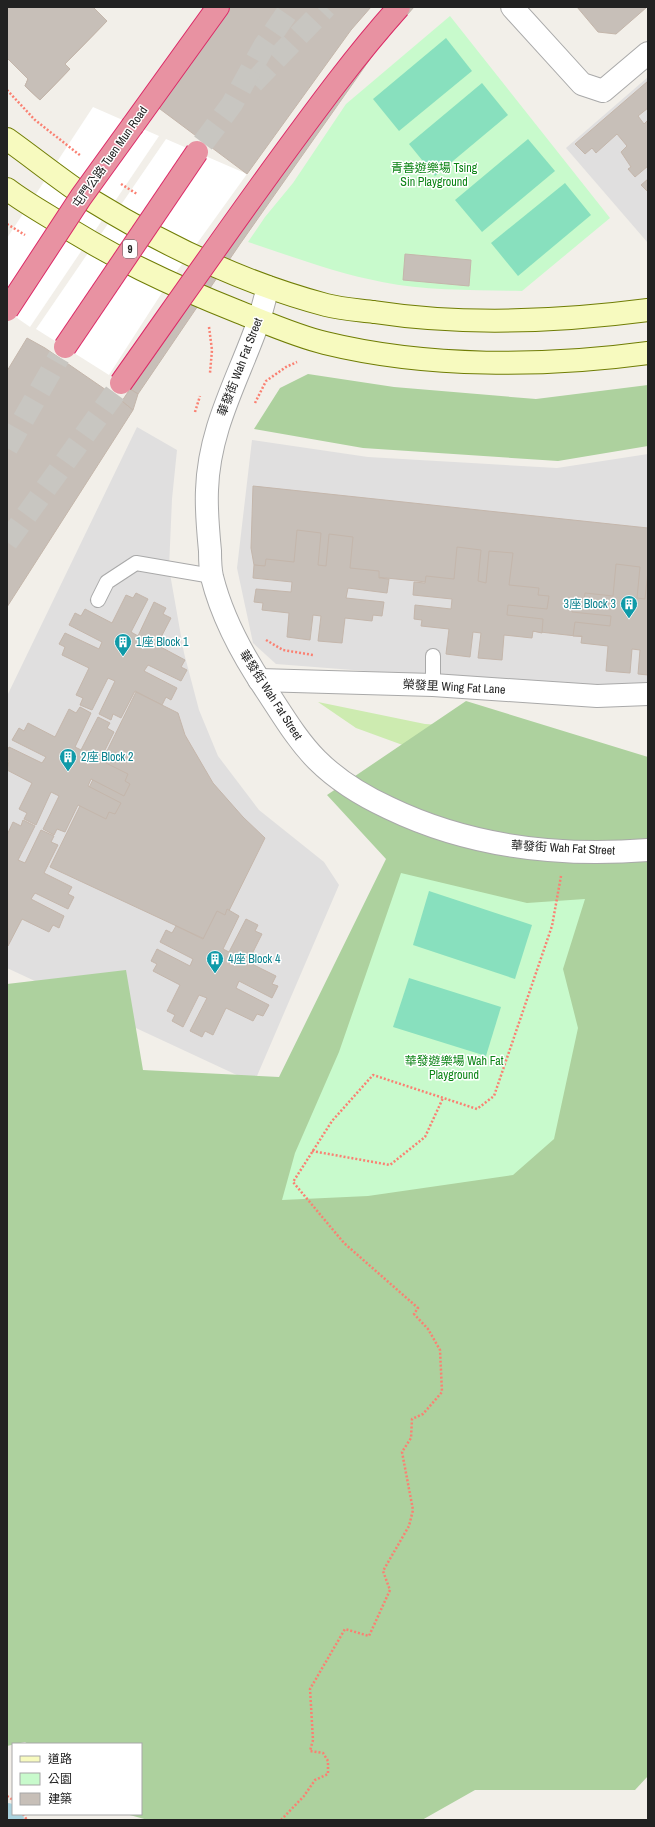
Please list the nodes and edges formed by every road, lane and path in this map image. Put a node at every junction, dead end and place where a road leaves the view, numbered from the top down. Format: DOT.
graph roads {
  1 [pos="218,7"];
  2 [pos="400,7"];
  3 [pos="512,7"];
  4 [pos="648,53"];
  5 [pos="7,139"];
  6 [pos="200,148"];
  7 [pos="7,189"];
  8 [pos="268,287"];
  9 [pos="7,310"];
  10 [pos="648,310"];
  11 [pos="259,320"];
  12 [pos="62,352"];
  13 [pos="648,353"];
  14 [pos="303,359"];
  15 [pos="118,388"];
  16 [pos="254,406"];
  17 [pos="212,576"];
  18 [pos="98,600"];
  19 [pos="263,634"];
  20 [pos="316,655"];
  21 [pos="433,656"];
  22 [pos="259,680"];
  23 [pos="433,685"];
  24 [pos="648,694"];
  25 [pos="648,850"];
  26 [pos="561,874"];
  27 [pos="443,1098"];
  28 [pos="312,1151"];
  29 [pos="281,1820"];
  1 -- 9 [label="highway, 屯門公路 Tuen Mun Road, bridge"];
  2 -- 15 [label="highway, bridge"];
  3 -- 4 [label="street"];
  5 -- 8 [label="main road"];
  6 -- 12 [label="highway, 9, bridge"];
  7 -- 11 [label="main road"];
  8 -- 10 [label="main road"];
  8 -- 11 [label="street, 華發街 Wah Fat Street"];
  11 -- 13 [label="main road"];
  11 -- 17 [label="street, 華發街 Wah Fat Street"];
  14 -- 16 [label="path"];
  17 -- 18 [label="lane"];
  17 -- 22 [label="street, 華發街 Wah Fat Street"];
  19 -- 20 [label="path"];
  21 -- 23 [label="lane"];
  22 -- 23 [label="street, 榮發里 Wing Fat Lane"];
  22 -- 25 [label="street, 華發街 Wah Fat Street"];
  23 -- 24 [label="street, 榮發里 Wing Fat Lane"];
  26 -- 27 [label="path"];
  27 -- 28 [label="path"];
  27 -- 28 [label="path"];
  28 -- 29 [label="path"];
}
